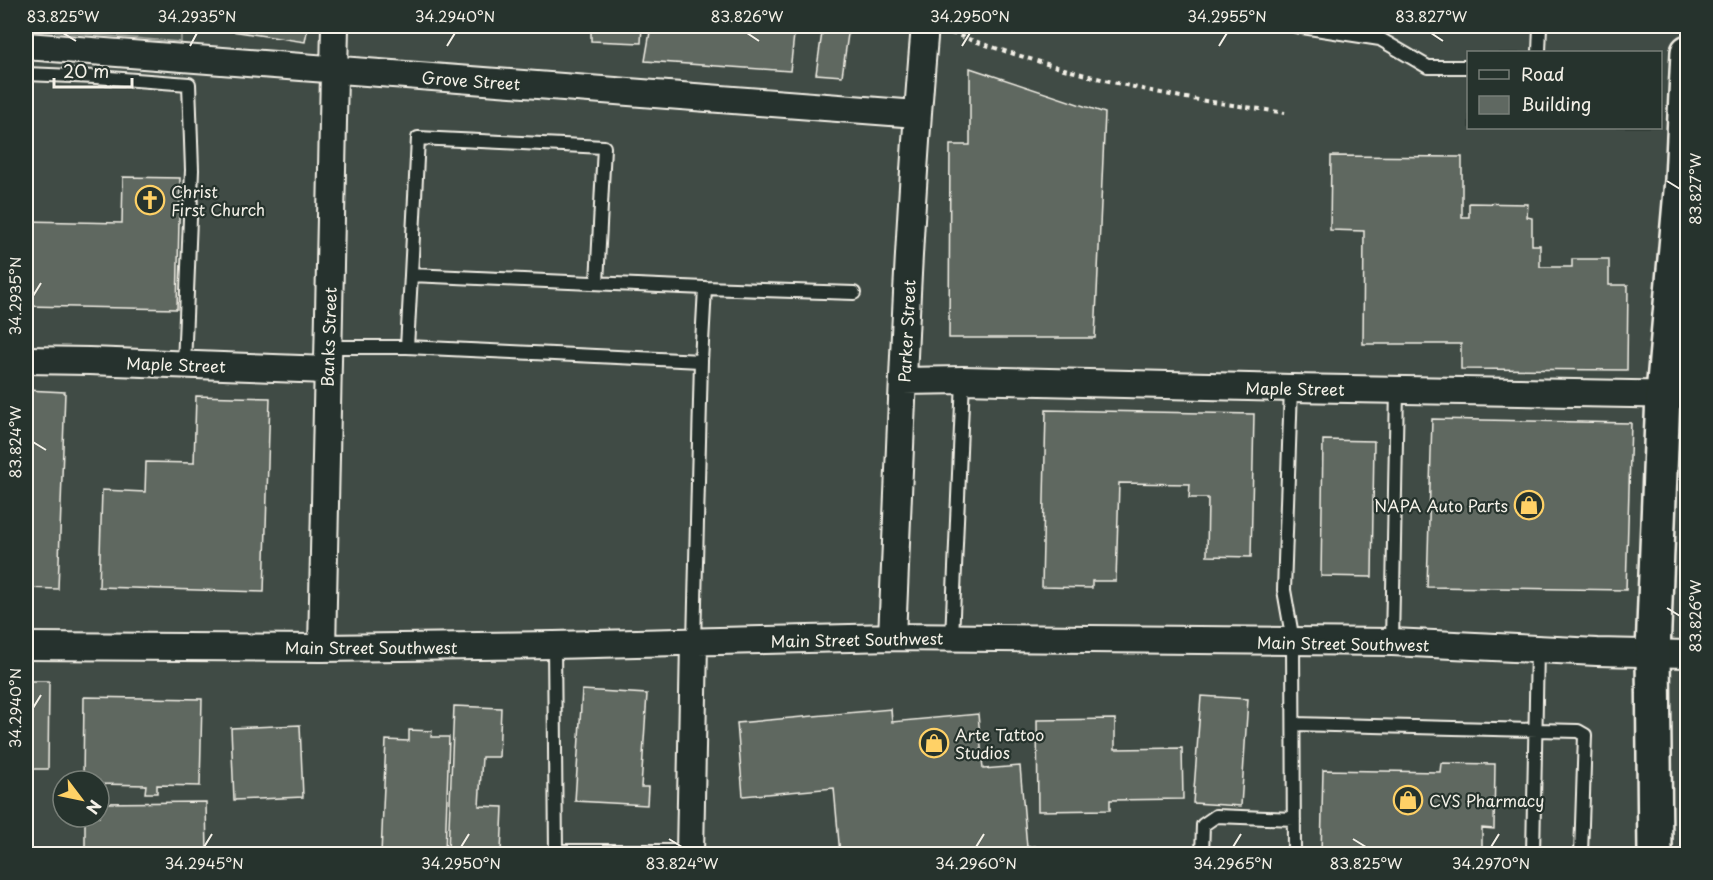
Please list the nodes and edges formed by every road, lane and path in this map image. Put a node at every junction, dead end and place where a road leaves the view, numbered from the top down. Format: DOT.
graph roads {
  1 [pos="335,26"];
  2 [pos="1296,26"];
  3 [pos="1382,26"];
  4 [pos="1540,26"];
  5 [pos="934,28"];
  6 [pos="1380,39"];
  7 [pos="26,46"];
  8 [pos="1539,51"];
  9 [pos="1688,52"];
  10 [pos="1467,67"];
  11 [pos="335,70"];
  12 [pos="26,74"];
  13 [pos="1285,113"];
  14 [pos="917,114"];
  15 [pos="411,275"];
  16 [pos="597,283"];
  17 [pos="705,288"];
  18 [pos="854,293"];
  19 [pos="407,347"];
  20 [pos="328,358"];
  21 [pos="26,360"];
  22 [pos="701,361"];
  23 [pos="184,364"];
  24 [pos="963,380"];
  25 [pos="903,381"];
  26 [pos="1291,388"];
  27 [pos="1397,390"];
  28 [pos="1675,394"];
  29 [pos="892,637"];
  30 [pos="952,638"];
  31 [pos="1293,641"];
  32 [pos="694,642"];
  33 [pos="1392,642"];
  34 [pos="554,645"];
  35 [pos="26,646"];
  36 [pos="322,648"];
  37 [pos="1537,649"];
  38 [pos="1653,653"];
  39 [pos="1688,654"];
  40 [pos="1294,724"];
  41 [pos="1536,730"];
  42 [pos="1294,819"];
  43 [pos="690,853"];
  44 [pos="1202,855"];
  45 [pos="1294,855"];
  46 [pos="1533,855"];
  47 [pos="1581,855"];
  48 [pos="1655,855"];
  1 -- 11 [label="street, Banks Street"];
  2 -- 6 [label="lane"];
  3 -- 6 [label="lane"];
  4 -- 8 [label="lane"];
  5 -- 13 [label="path"];
  5 -- 14 [label="street, Parker Street"];
  6 -- 10 [label="lane"];
  7 -- 11 [label="street, Grove Street"];
  9 -- 28 [label="main road"];
  11 -- 14 [label="street, Grove Street"];
  11 -- 20 [label="street, Banks Street"];
  12 -- 23 [label="lane"];
  14 -- 25 [label="street, Parker Street"];
  15 -- 16 [label="lane"];
  15 -- 16 [label="lane"];
  15 -- 19 [label="lane"];
  16 -- 17 [label="lane"];
  17 -- 18 [label="lane"];
  17 -- 22 [label="lane"];
  19 -- 20 [label="lane"];
  19 -- 22 [label="lane"];
  20 -- 23 [label="street, Maple Street"];
  20 -- 36 [label="street, Banks Street"];
  21 -- 23 [label="street, Maple Street"];
  22 -- 32 [label="lane"];
  24 -- 25 [label="street, Maple Street"];
  24 -- 26 [label="street, Maple Street"];
  24 -- 30 [label="lane"];
  25 -- 29 [label="street, Parker Street"];
  26 -- 27 [label="street, Maple Street"];
  26 -- 31 [label="lane"];
  27 -- 28 [label="street, Maple Street"];
  27 -- 33 [label="lane"];
  28 -- 38 [label="main road"];
  29 -- 30 [label="street, Main Street Southwest"];
  29 -- 32 [label="street, Main Street Southwest"];
  30 -- 31 [label="street, Main Street Southwest"];
  31 -- 33 [label="street, Main Street Southwest"];
  31 -- 40 [label="lane"];
  32 -- 34 [label="street, Main Street Southwest"];
  32 -- 43 [label="street"];
  33 -- 37 [label="street, Main Street Southwest"];
  34 -- 36 [label="street, Main Street Southwest"];
  34 -- 43 [label="lane"];
  35 -- 36 [label="street, Main Street Southwest"];
  37 -- 38 [label="street, Main Street Southwest"];
  37 -- 41 [label="lane"];
  38 -- 39 [label="street, Main Street Southwest"];
  38 -- 48 [label="main road"];
  40 -- 41 [label="lane"];
  40 -- 42 [label="lane"];
  41 -- 46 [label="lane"];
  41 -- 47 [label="lane"];
  42 -- 44 [label="lane"];
  42 -- 45 [label="lane"];
}
